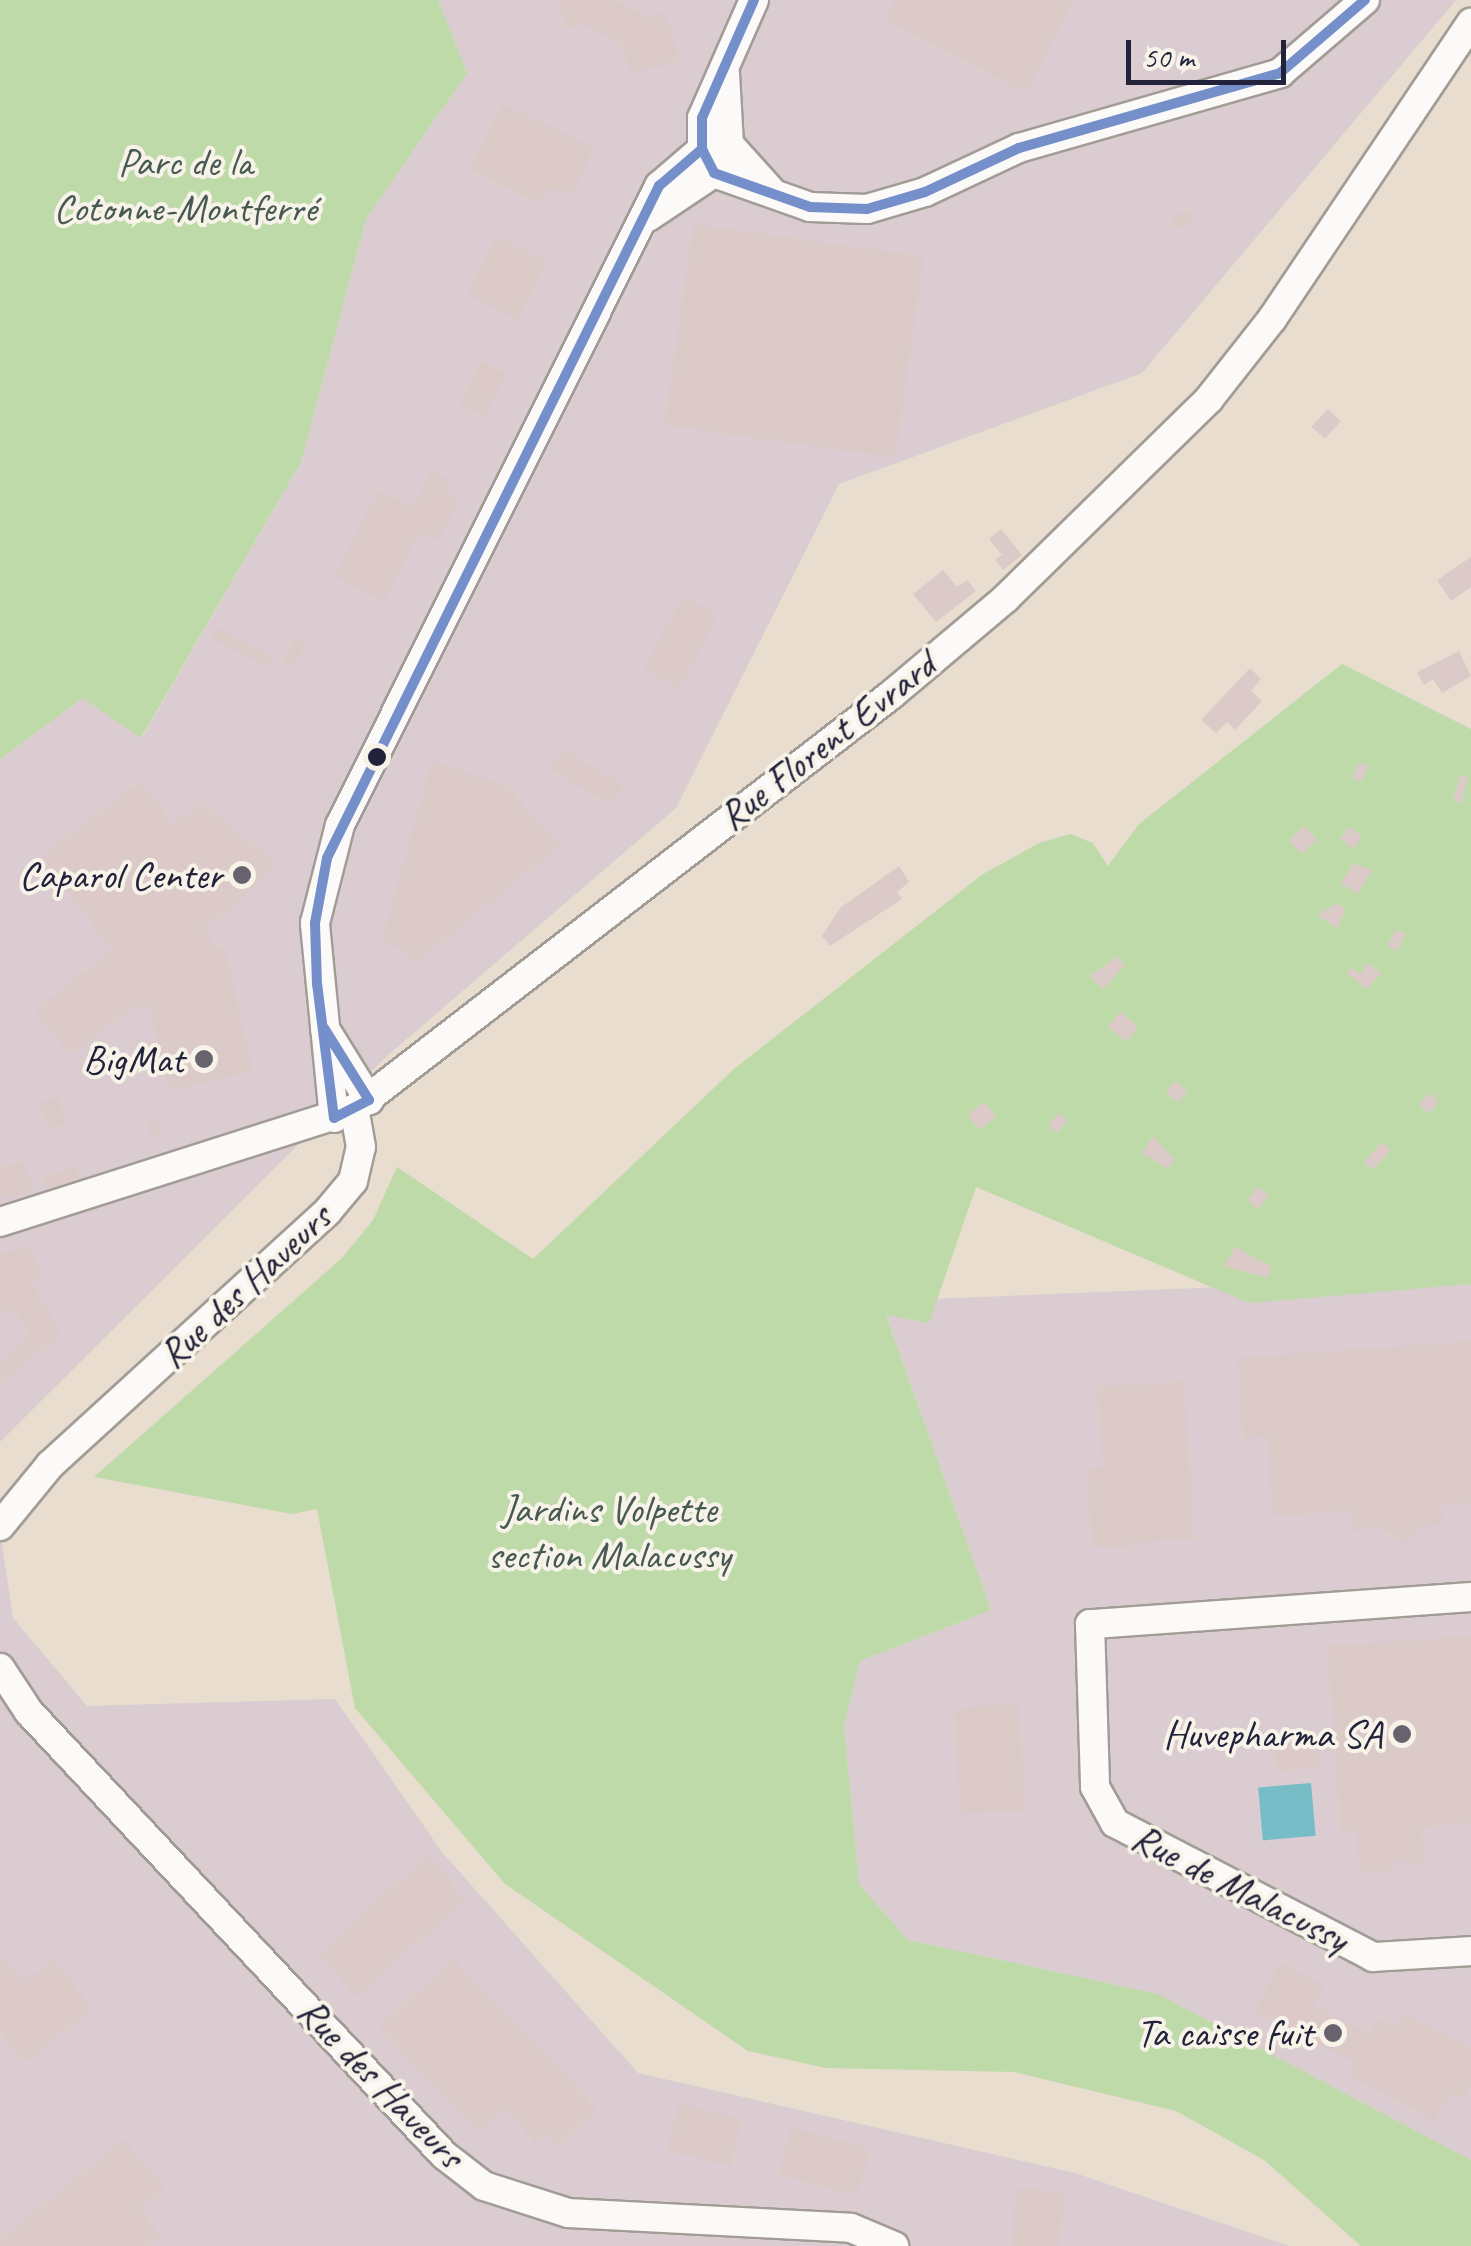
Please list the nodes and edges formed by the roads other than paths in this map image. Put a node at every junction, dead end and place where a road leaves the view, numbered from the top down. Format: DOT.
graph roads {
  1 [pos="754,0"];
  2 [pos="1366,0"];
  3 [pos="1471,24"];
  4 [pos="715,155"];
  5 [pos="324,1028"];
  6 [pos="353,1109"];
  7 [pos="0,1222"];
  8 [pos="0,1526"];
  9 [pos="1471,1597"];
  10 [pos="0,1668"];
  11 [pos="1471,1952"];
  12 [pos="894,2246"];
  1 -- 4 [label="street"];
  2 -- 4 [label="street"];
  3 -- 6 [label="street, Rue Florent Evrard"];
  4 -- 5 [label="street, Rue des Haveurs"];
  5 -- 6 [label="street, Rue des Haveurs"];
  5 -- 6 [label="street"];
  6 -- 7 [label="street, Rue Florent Evrard"];
  6 -- 8 [label="street, Rue des Haveurs"];
  9 -- 11 [label="street, Rue de Malacussy"];
  10 -- 12 [label="street, Rue des Haveurs"];
}
